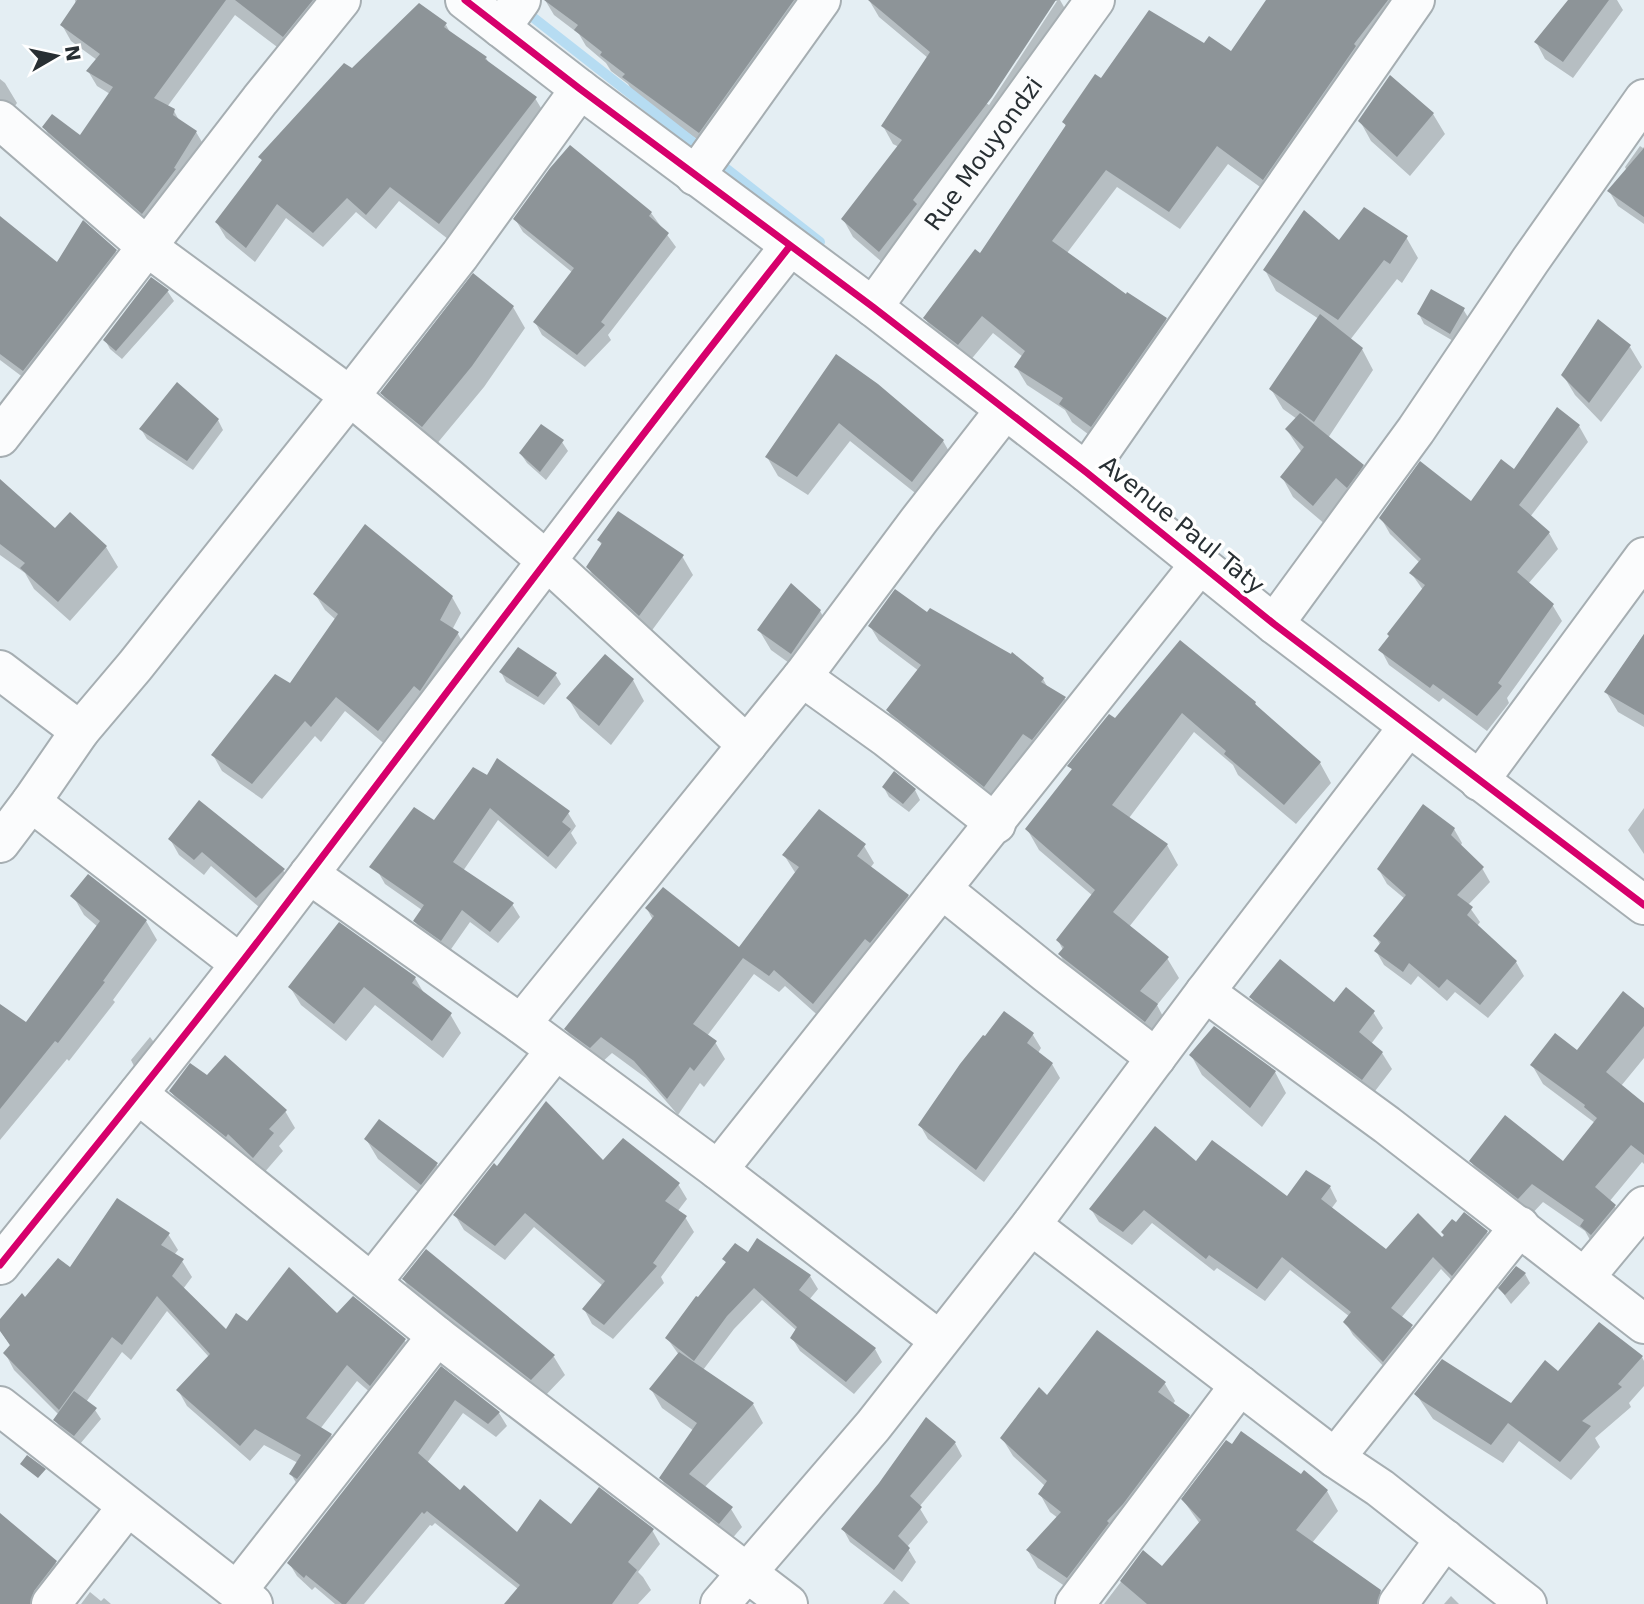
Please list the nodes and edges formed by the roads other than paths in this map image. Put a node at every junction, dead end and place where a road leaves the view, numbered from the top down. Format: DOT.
graph roads {
  1 [pos="341,0"];
  2 [pos="465,0"];
  3 [pos="821,0"];
  4 [pos="1095,0"];
  5 [pos="1415,0"];
  6 [pos="511,14"];
  7 [pos="580,89"];
  8 [pos="1644,99"];
  9 [pos="0,120"];
  10 [pos="695,176"];
  11 [pos="146,246"];
  12 [pos="790,246"];
  13 [pos="873,307"];
  14 [pos="350,396"];
  15 [pos="1005,410"];
  16 [pos="0,436"];
  17 [pos="1086,472"];
  18 [pos="1644,557"];
  19 [pos="547,561"];
  20 [pos="1200,564"];
  21 [pos="1274,624"];
  22 [pos="0,670"];
  23 [pos="802,677"];
  24 [pos="1408,727"];
  25 [pos="80,731"];
  26 [pos="747,745"];
  27 [pos="1479,781"];
  28 [pos="31,802"];
  29 [pos="996,824"];
  30 [pos="0,843"];
  31 [pos="309,874"];
  32 [pos="942,889"];
  33 [pos="1644,905"];
  34 [pos="239,963"];
  35 [pos="1205,992"];
  36 [pos="521,1024"];
  37 [pos="555,1051"];
  38 [pos="1156,1058"];
  39 [pos="138,1094"];
  40 [pos="718,1170"];
  41 [pos="1644,1206"];
  42 [pos="1031,1225"];
  43 [pos="1520,1226"];
  44 [pos="0,1265"];
  45 [pos="1585,1277"];
  46 [pos="372,1282"];
  47 [pos="1644,1324"];
  48 [pos="438,1336"];
  49 [pos="939,1340"];
  50 [pos="1240,1385"];
  51 [pos="0,1406"];
  52 [pos="1335,1458"];
  53 [pos="127,1507"];
  54 [pos="1445,1539"];
  55 [pos="746,1572"];
  56 [pos="245,1597"];
  57 [pos="51,1604"];
  58 [pos="720,1604"];
  59 [pos="788,1604"];
  60 [pos="1075,1604"];
  61 [pos="1398,1604"];
  62 [pos="1527,1604"];
  1 -- 11 [label="street"];
  2 -- 6 [label="street, Avenue Paul Taty"];
  3 -- 10 [label="street"];
  4 -- 13 [label="street, Rue Mouyondzi"];
  5 -- 17 [label="street"];
  6 -- 7 [label="street, Avenue Paul Taty"];
  7 -- 10 [label="street, Avenue Paul Taty"];
  7 -- 14 [label="street"];
  8 -- 21 [label="street"];
  9 -- 11 [label="street"];
  10 -- 12 [label="street, Avenue Paul Taty"];
  11 -- 14 [label="street"];
  11 -- 16 [label="street"];
  12 -- 13 [label="street, Avenue Paul Taty"];
  12 -- 19 [label="street"];
  13 -- 15 [label="street, Avenue Paul Taty"];
  14 -- 19 [label="street"];
  14 -- 25 [label="street"];
  15 -- 17 [label="street, Avenue Paul Taty"];
  15 -- 23 [label="street"];
  17 -- 20 [label="street, Avenue Paul Taty"];
  18 -- 27 [label="street"];
  19 -- 26 [label="street"];
  19 -- 31 [label="street"];
  20 -- 21 [label="street, Avenue Paul Taty"];
  20 -- 29 [label="street"];
  21 -- 24 [label="street, Avenue Paul Taty"];
  22 -- 25 [label="street"];
  23 -- 26 [label="street"];
  23 -- 29 [label="street"];
  24 -- 27 [label="street, Avenue Paul Taty"];
  24 -- 35 [label="street"];
  25 -- 28 [label="street"];
  26 -- 36 [label="street"];
  27 -- 33 [label="street, Avenue Paul Taty"];
  28 -- 30 [label="street"];
  28 -- 34 [label="street"];
  29 -- 32 [label="street"];
  31 -- 34 [label="street"];
  31 -- 36 [label="street"];
  32 -- 38 [label="street"];
  32 -- 40 [label="street"];
  34 -- 39 [label="street"];
  35 -- 38 [label="street"];
  35 -- 43 [label="street"];
  36 -- 37 [label="street"];
  37 -- 40 [label="street"];
  37 -- 46 [label="street"];
  38 -- 42 [label="street"];
  39 -- 44 [label="street"];
  39 -- 46 [label="street"];
  40 -- 49 [label="street"];
  41 -- 45 [label="street"];
  42 -- 49 [label="street"];
  42 -- 50 [label="street"];
  43 -- 45 [label="street"];
  43 -- 52 [label="street"];
  45 -- 47 [label="street"];
  46 -- 48 [label="street"];
  48 -- 55 [label="street"];
  48 -- 56 [label="street"];
  49 -- 55 [label="street"];
  50 -- 52 [label="street"];
  50 -- 60 [label="street"];
  51 -- 53 [label="street"];
  52 -- 54 [label="street"];
  53 -- 56 [label="street"];
  53 -- 57 [label="street"];
  54 -- 61 [label="street"];
  54 -- 62 [label="street"];
  55 -- 58 [label="street"];
  55 -- 59 [label="street"];
}
